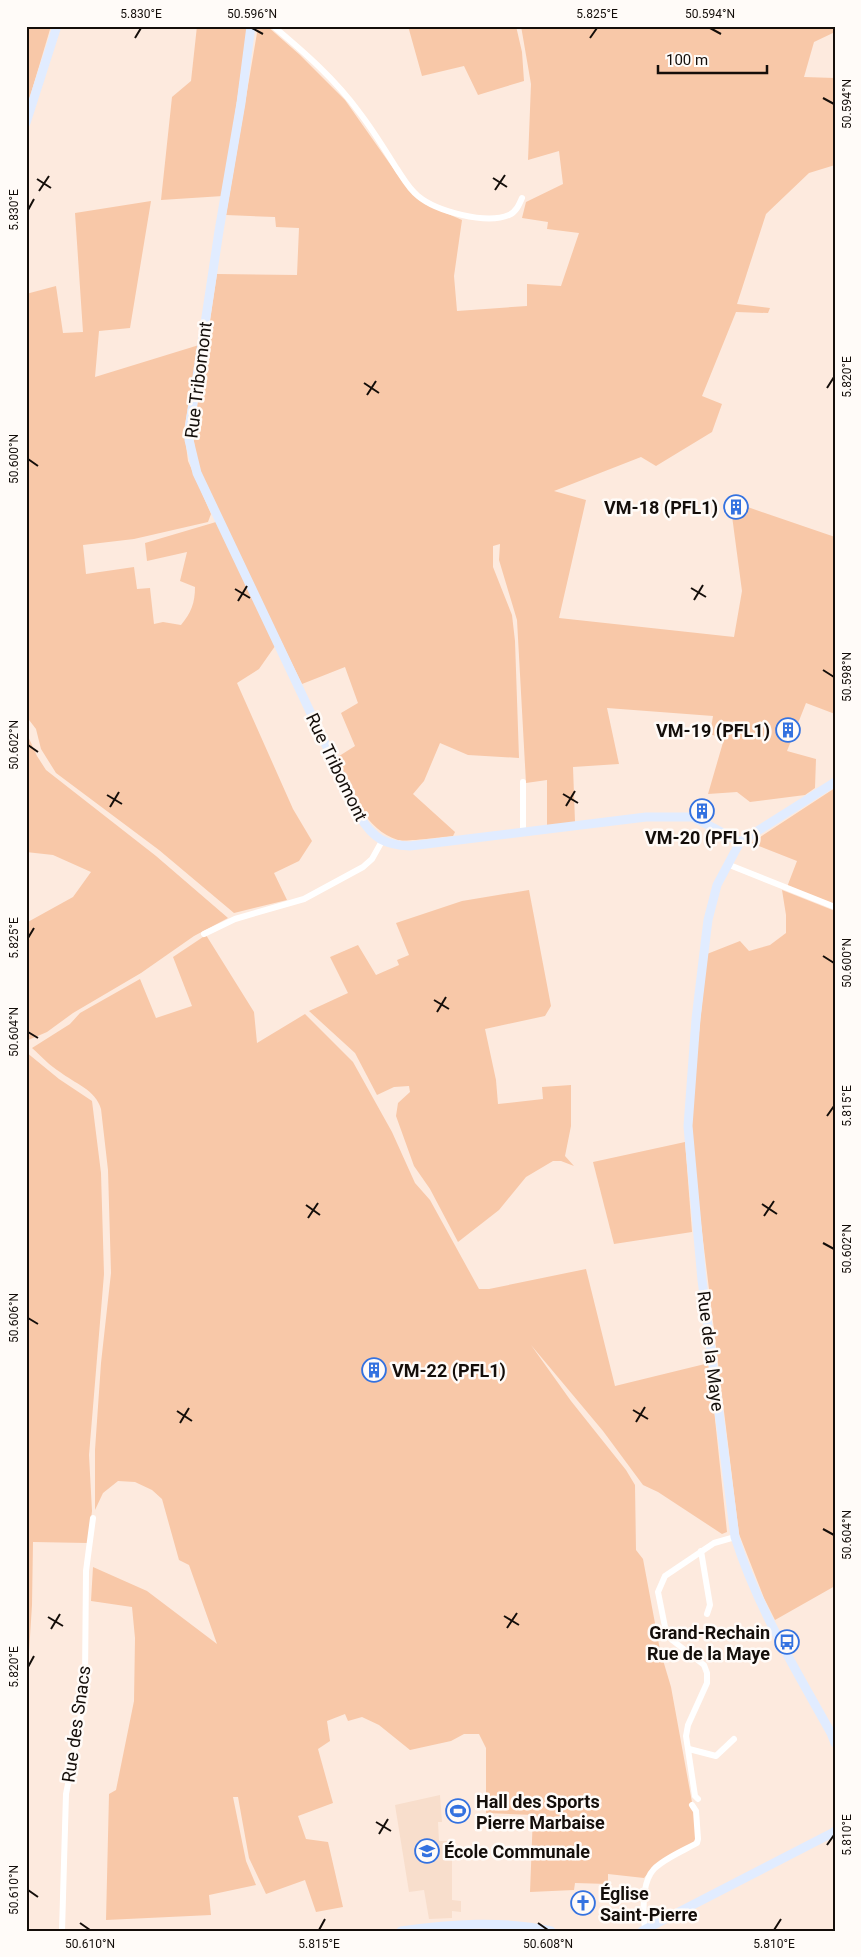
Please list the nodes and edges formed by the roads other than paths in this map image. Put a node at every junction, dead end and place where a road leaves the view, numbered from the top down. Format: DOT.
graph roads {
  1 [pos="57,26"];
  2 [pos="251,26"];
  3 [pos="273,26"];
  4 [pos="26,123"];
  5 [pos="522,198"];
  6 [pos="523,782"];
  7 [pos="835,782"];
  8 [pos="523,832"];
  9 [pos="382,841"];
  10 [pos="740,842"];
  11 [pos="727,864"];
  12 [pos="835,907"];
  13 [pos="204,934"];
  14 [pos="93,1518"];
  15 [pos="735,1537"];
  16 [pos="702,1551"];
  17 [pos="707,1614"];
  18 [pos="833,1730"];
  19 [pos="734,1739"];
  20 [pos="835,1743"];
  21 [pos="689,1749"];
  22 [pos="698,1799"];
  23 [pos="692,1805"];
  24 [pos="835,1832"];
  25 [pos="643,1930"];
  26 [pos="62,1931"];
  27 [pos="401,1931"];
  28 [pos="551,1931"];
  1 -- 4 [label="street"];
  2 -- 9 [label="street, Rue Tribomont"];
  3 -- 5 [label="street"];
  6 -- 8 [label="street"];
  7 -- 10 [label="street"];
  8 -- 9 [label="street"];
  8 -- 10 [label="street"];
  9 -- 13 [label="street"];
  10 -- 11 [label="street, Rue de la Maye"];
  11 -- 12 [label="street"];
  11 -- 15 [label="street, Rue de la Maye"];
  14 -- 26 [label="street, Rue des Snacs"];
  15 -- 16 [label="street"];
  15 -- 18 [label="street, Rue de la Maye"];
  16 -- 17 [label="street"];
  16 -- 21 [label="street"];
  18 -- 20 [label="street, Rue de la Maye"];
  19 -- 21 [label="street"];
  21 -- 22 [label="street"];
  23 -- 25 [label="street"];
  24 -- 25 [label="street"];
  27 -- 28 [label="street"];
}
